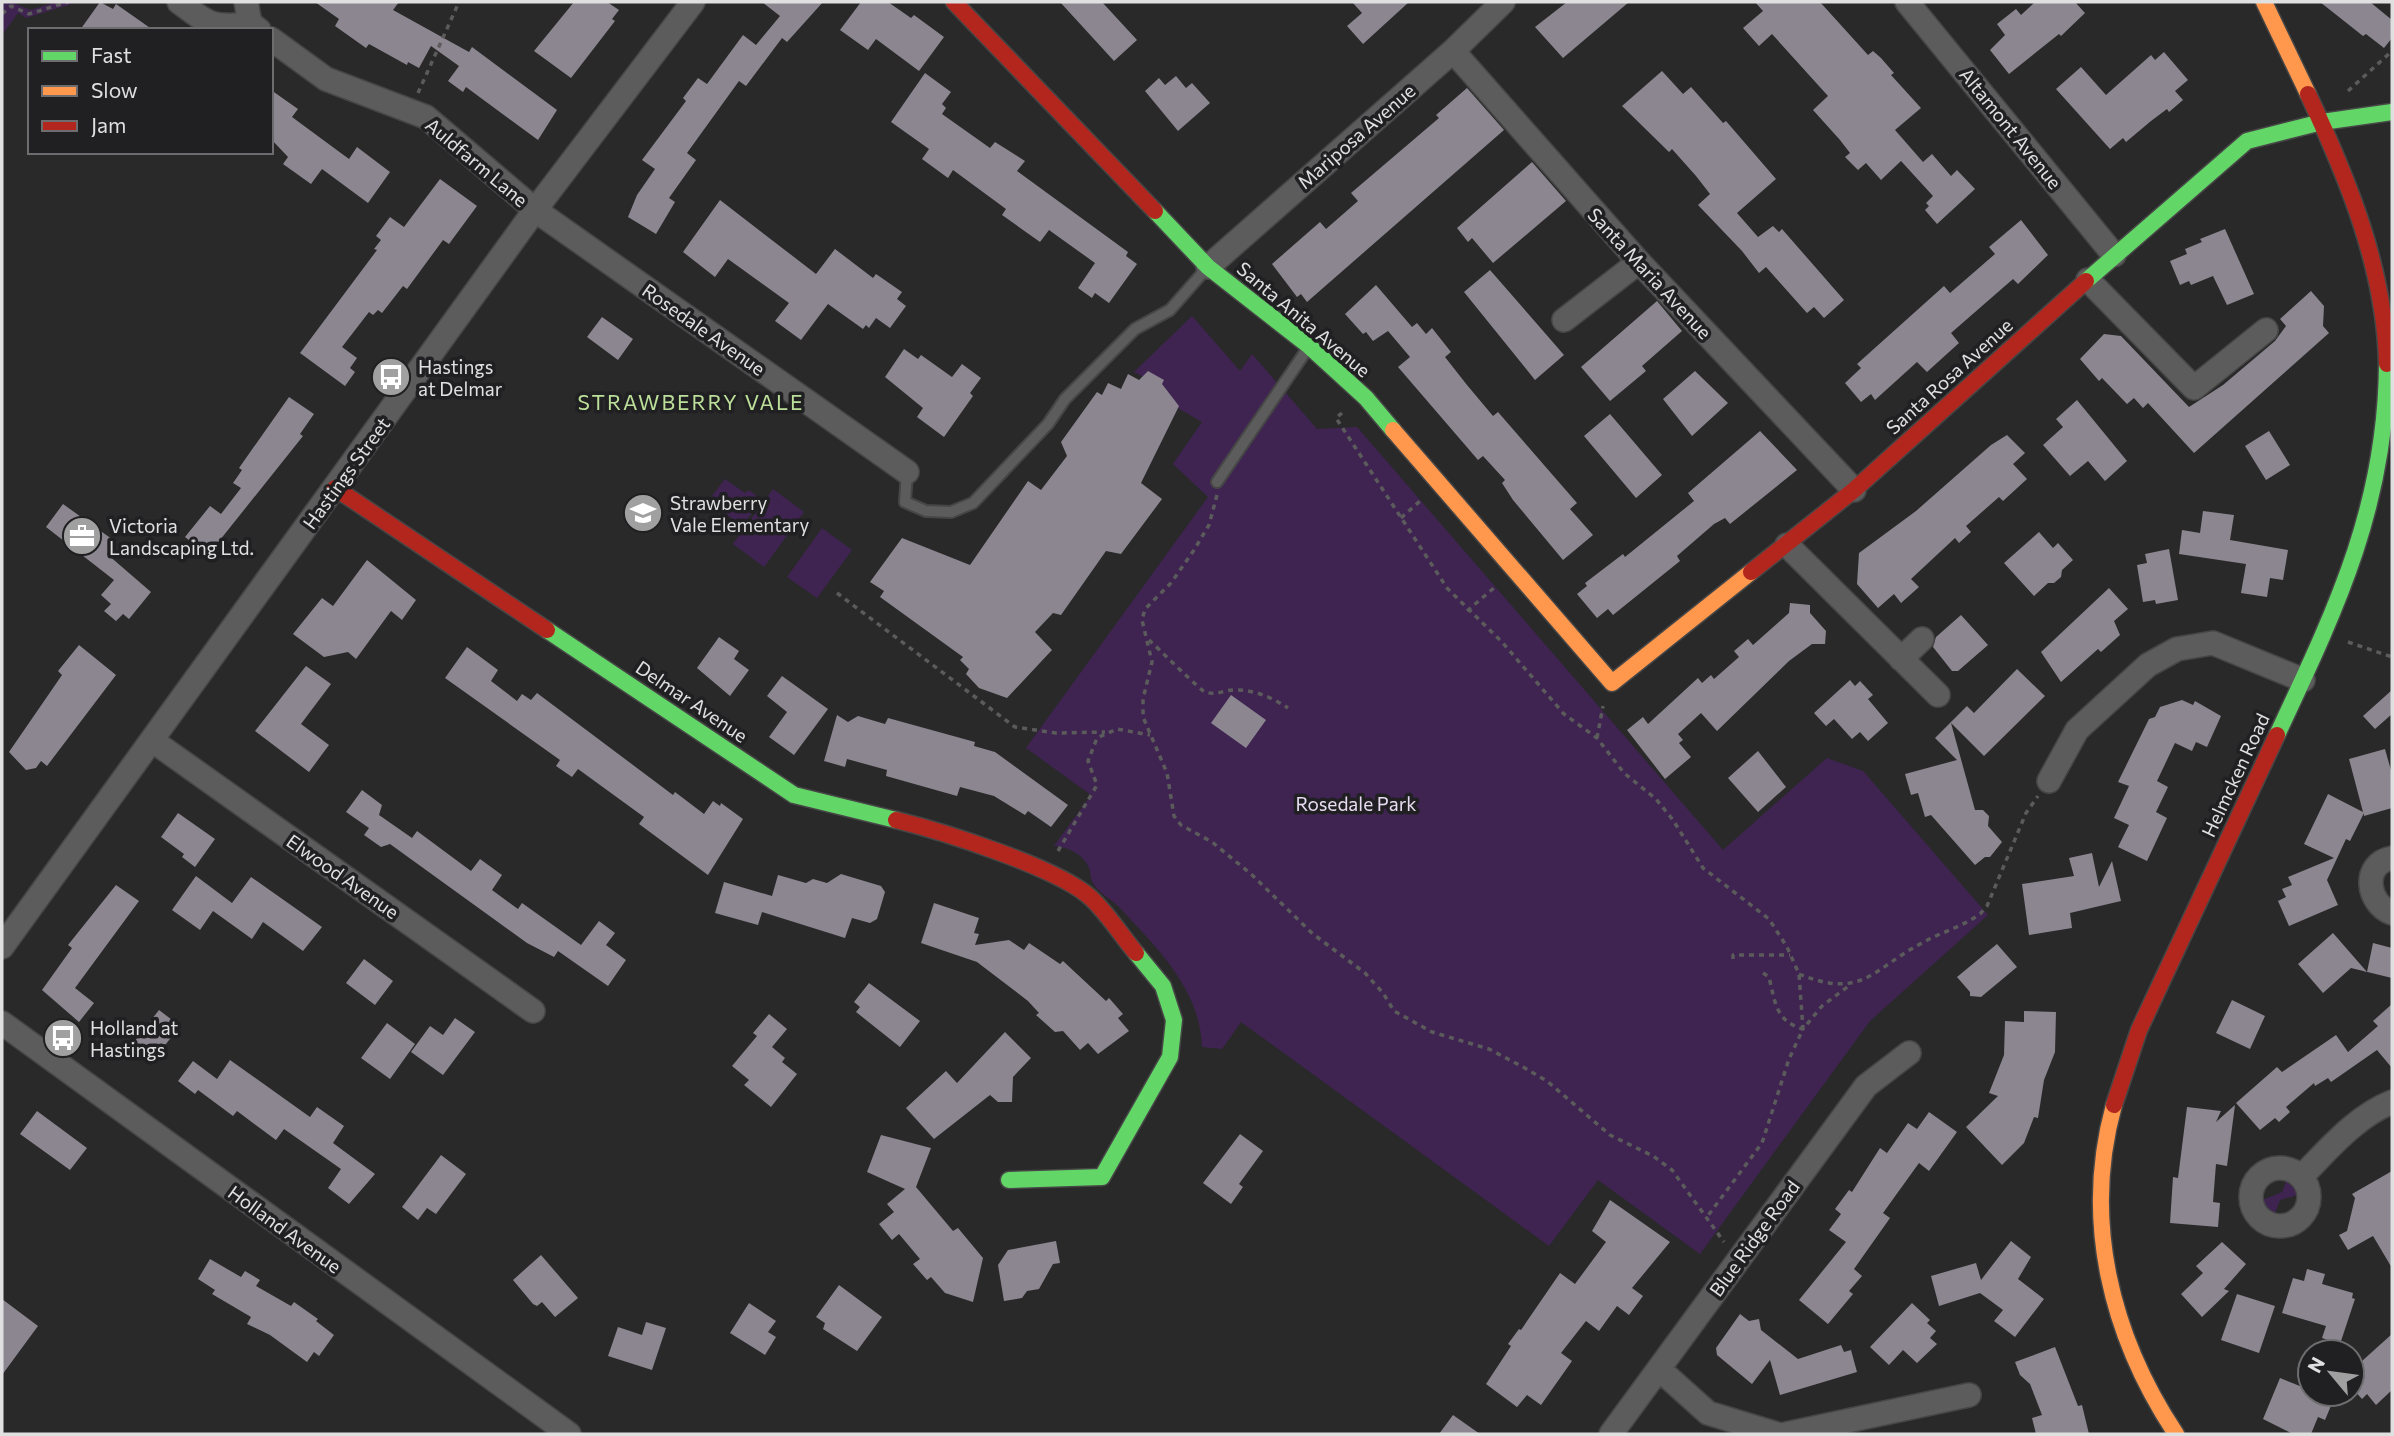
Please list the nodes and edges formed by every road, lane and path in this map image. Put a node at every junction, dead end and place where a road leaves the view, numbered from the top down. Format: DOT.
graph roads {
  1 [pos="68,2"];
  2 [pos="179,2"];
  3 [pos="459,2"];
  4 [pos="693,2"];
  5 [pos="954,2"];
  6 [pos="1503,2"];
  7 [pos="2264,2"];
  8 [pos="1920,6"];
  9 [pos="2,15"];
  10 [pos="252,18"];
  11 [pos="273,40"];
  12 [pos="1453,51"];
  13 [pos="2392,51"];
  14 [pos="2344,94"];
  15 [pos="410,111"];
  16 [pos="2392,112"];
  17 [pos="2322,122"];
  18 [pos="535,210"];
  19 [pos="2114,255"];
  20 [pos="1639,262"];
  21 [pos="1208,267"];
  22 [pos="2088,280"];
  23 [pos="1564,320"];
  24 [pos="2266,330"];
  25 [pos="1309,346"];
  26 [pos="1363,395"];
  27 [pos="908,472"];
  28 [pos="1217,482"];
  29 [pos="335,488"];
  30 [pos="1854,490"];
  31 [pos="1787,545"];
  32 [pos="1515,571"];
  33 [pos="837,593"];
  34 [pos="1467,611"];
  35 [pos="2324,634"];
  36 [pos="1147,639"];
  37 [pos="1922,639"];
  38 [pos="2392,657"];
  39 [pos="1901,659"];
  40 [pos="2303,680"];
  41 [pos="1612,683"];
  42 [pos="1938,695"];
  43 [pos="1287,708"];
  44 [pos="1105,732"];
  45 [pos="1150,735"];
  46 [pos="1597,738"];
  47 [pos="153,741"];
  48 [pos="2049,781"];
  49 [pos="2392,858"];
  50 [pos="1058,878"];
  51 [pos="2392,913"];
  52 [pos="2,947"];
  53 [pos="1791,955"];
  54 [pos="1733,959"];
  55 [pos="1762,973"];
  56 [pos="1799,974"];
  57 [pos="1852,984"];
  58 [pos="533,1012"];
  59 [pos="2,1023"];
  60 [pos="1803,1029"];
  61 [pos="1909,1053"];
  62 [pos="2392,1102"];
  63 [pos="2301,1177"];
  64 [pos="1009,1180"];
  65 [pos="1707,1217"];
  66 [pos="1738,1261"];
  67 [pos="1659,1369"];
  68 [pos="1969,1395"];
  69 [pos="569,1434"];
  70 [pos="1612,1434"];
  71 [pos="1777,1434"];
  72 [pos="1786,1434"];
  73 [pos="2176,1434"];
  1 -- 9 [label="path"];
  2 -- 10 [label="street"];
  3 -- 15 [label="path"];
  4 -- 18 [label="street, Hastings Street"];
  5 -- 21 [label="street, Santa Anita Avenue"];
  6 -- 12 [label="street, Mariposa Avenue"];
  7 -- 17 [label="street, Helmcken Road"];
  8 -- 19 [label="street, Altamont Avenue"];
  11 -- 15 [label="street, Auldfarm Lane"];
  12 -- 20 [label="street, Santa Maria Avenue"];
  12 -- 21 [label="street, Mariposa Avenue"];
  13 -- 14 [label="path"];
  15 -- 18 [label="street, Auldfarm Lane"];
  16 -- 17 [label="street, Santa Rosa Avenue"];
  17 -- 19 [label="street, Santa Rosa Avenue"];
  17 -- 35 [label="street, Helmcken Road"];
  18 -- 27 [label="street, Rosedale Avenue"];
  18 -- 29 [label="street, Hastings Street"];
  19 -- 22 [label="street, Santa Rosa Avenue"];
  20 -- 23 [label="street"];
  20 -- 30 [label="street, Santa Maria Avenue"];
  21 -- 25 [label="street, Santa Anita Avenue"];
  21 -- 27 [label="lane"];
  22 -- 24 [label="street"];
  22 -- 30 [label="street, Santa Rosa Avenue"];
  25 -- 26 [label="street, Santa Anita Avenue"];
  25 -- 28 [label="lane"];
  26 -- 32 [label="street, Santa Anita Avenue"];
  26 -- 34 [label="path"];
  28 -- 36 [label="path"];
  29 -- 47 [label="street, Hastings Street"];
  29 -- 50 [label="street, Delmar Avenue"];
  30 -- 31 [label="street, Santa Rosa Avenue"];
  31 -- 39 [label="street"];
  31 -- 41 [label="street, Santa Rosa Avenue"];
  32 -- 34 [label="path"];
  32 -- 41 [label="street, Santa Anita Avenue"];
  33 -- 44 [label="path"];
  34 -- 46 [label="path"];
  35 -- 38 [label="path"];
  35 -- 40 [label="street, Helmcken Road"];
  36 -- 43 [label="path"];
  36 -- 45 [label="path"];
  37 -- 39 [label="street"];
  39 -- 42 [label="street"];
  40 -- 48 [label="street"];
  40 -- 73 [label="street, Helmcken Road"];
  41 -- 46 [label="path"];
  44 -- 45 [label="path"];
  44 -- 50 [label="path"];
  45 -- 65 [label="path"];
  46 -- 53 [label="path"];
  47 -- 52 [label="street, Hastings Street"];
  47 -- 58 [label="street, Elwood Avenue"];
  48 -- 57 [label="path"];
  49 -- 51 [label="street"];
  50 -- 64 [label="street, Delmar Avenue"];
  53 -- 54 [label="path"];
  53 -- 56 [label="path"];
  55 -- 60 [label="path"];
  56 -- 57 [label="path"];
  56 -- 60 [label="path"];
  57 -- 60 [label="path"];
  59 -- 69 [label="street, Holland Avenue"];
  60 -- 65 [label="path"];
  61 -- 66 [label="street, Blue Ridge Road"];
  62 -- 63 [label="street"];
  65 -- 66 [label="path"];
  66 -- 67 [label="street, Blue Ridge Road"];
  67 -- 70 [label="street, Blue Ridge Road"];
  67 -- 71 [label="street"];
  68 -- 72 [label="street"];
}
